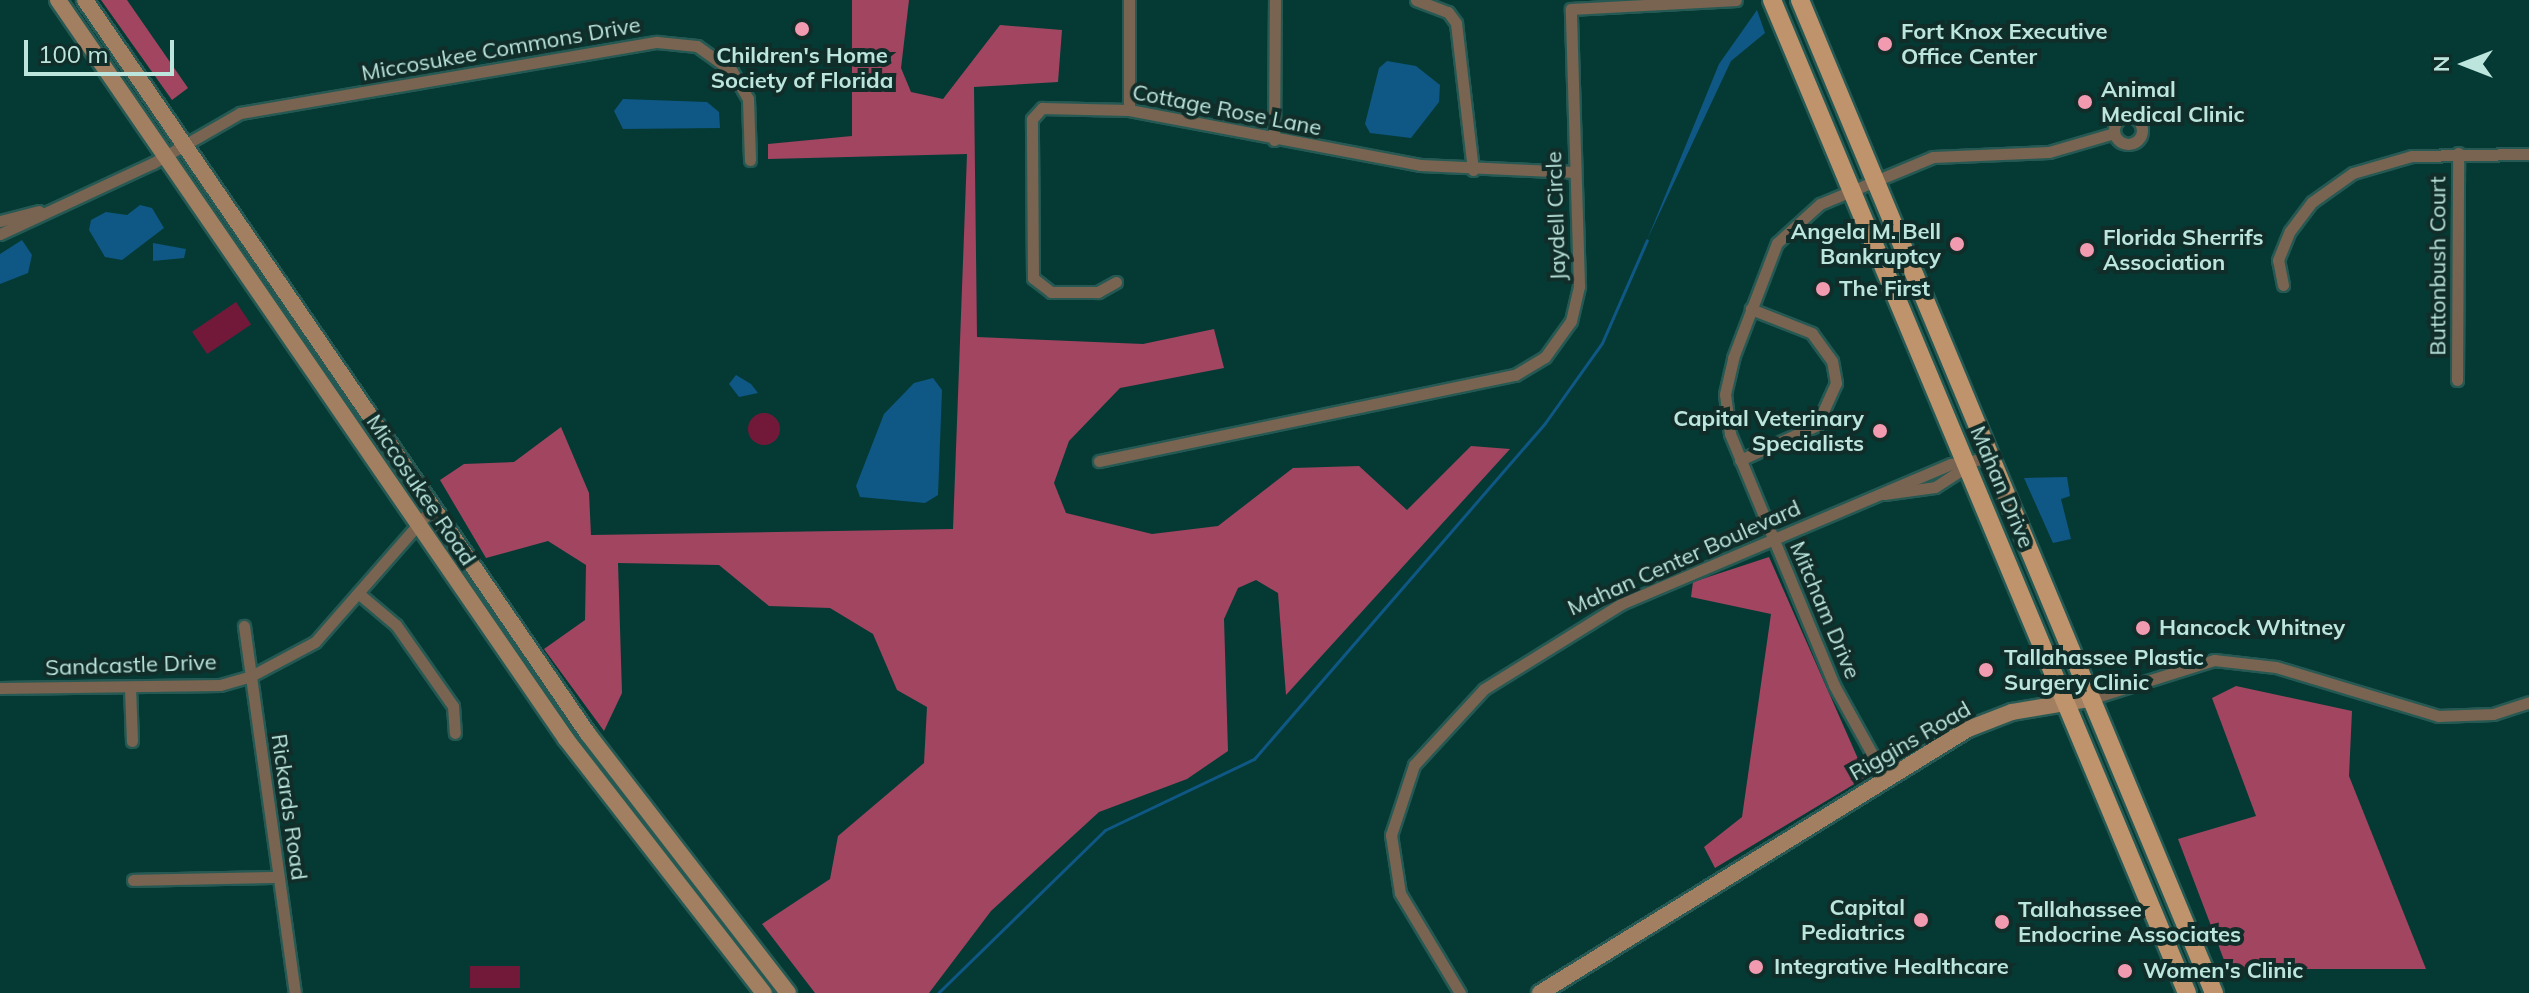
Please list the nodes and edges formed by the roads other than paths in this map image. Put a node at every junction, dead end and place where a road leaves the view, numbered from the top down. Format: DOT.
graph roads {
  1 [pos="58,0"];
  2 [pos="85,0"];
  3 [pos="1129,0"];
  4 [pos="1275,0"];
  5 [pos="1416,0"];
  6 [pos="1736,0"];
  7 [pos="1772,0"];
  8 [pos="1797,2"];
  9 [pos="1784,29"];
  10 [pos="1129,110"];
  11 [pos="2114,133"];
  12 [pos="1274,140"];
  13 [pos="186,145"];
  14 [pos="2458,153"];
  15 [pos="2529,154"];
  16 [pos="166,157"];
  17 [pos="750,160"];
  18 [pos="1473,170"];
  19 [pos="1575,172"];
  20 [pos="1874,180"];
  21 [pos="1853,190"];
  22 [pos="39,211"];
  23 [pos="0,221"];
  24 [pos="0,234"];
  25 [pos="1116,282"];
  26 [pos="2283,285"];
  27 [pos="1751,309"];
  28 [pos="2457,380"];
  29 [pos="1990,458"];
  30 [pos="1740,460"];
  31 [pos="1099,461"];
  32 [pos="1967,466"];
  33 [pos="433,507"];
  34 [pos="419,524"];
  35 [pos="1774,540"];
  36 [pos="358,593"];
  37 [pos="244,626"];
  38 [pos="251,676"];
  39 [pos="130,687"];
  40 [pos="0,688"];
  41 [pos="2090,699"];
  42 [pos="2066,702"];
  43 [pos="2529,702"];
  44 [pos="455,733"];
  45 [pos="132,741"];
  46 [pos="1886,779"];
  47 [pos="2157,857"];
  48 [pos="684,863"];
  49 [pos="2133,864"];
  50 [pos="666,876"];
  51 [pos="278,877"];
  52 [pos="133,880"];
  53 [pos="295,993"];
  54 [pos="764,993"];
  55 [pos="788,993"];
  56 [pos="1460,993"];
  57 [pos="1540,993"];
  58 [pos="2187,993"];
  59 [pos="2214,993"];
  1 -- 16 [label="street, Miccosukee Road"];
  2 -- 13 [label="street, Miccosukee Road"];
  3 -- 10 [label="street"];
  4 -- 12 [label="street"];
  5 -- 18 [label="street"];
  6 -- 19 [label="street, Jaydell Circle"];
  7 -- 9 [label="main road, Mahan Drive"];
  8 -- 9 [label="main road"];
  8 -- 20 [label="main road, Mahan Drive"];
  9 -- 21 [label="main road, Mahan Drive"];
  10 -- 12 [label="street, Cottage Rose Lane"];
  10 -- 25 [label="street, Cottage Rose Lane"];
  11 -- 20 [label="street, Mitcham Drive"];
  12 -- 18 [label="street, Cottage Rose Lane"];
  13 -- 16 [label="street, Miccosukee Commons Drive"];
  13 -- 17 [label="street, Miccosukee Commons Drive"];
  13 -- 33 [label="street, Miccosukee Road"];
  14 -- 15 [label="street"];
  14 -- 26 [label="street"];
  14 -- 28 [label="street, Buttonbush Court"];
  16 -- 22 [label="street, Miccosukee Commons Drive"];
  16 -- 34 [label="street, Miccosukee Road"];
  18 -- 19 [label="street, Cottage Rose Lane"];
  19 -- 31 [label="street, Jaydell Circle"];
  20 -- 21 [label="street, Mitcham Drive"];
  20 -- 29 [label="main road, Mahan Drive"];
  21 -- 27 [label="street, Mitcham Drive"];
  21 -- 32 [label="main road, Mahan Drive"];
  22 -- 23 [label="street"];
  22 -- 24 [label="street"];
  27 -- 30 [label="street, Mitcham Drive"];
  27 -- 30 [label="street"];
  29 -- 32 [label="street, Mahan Center Boulevard"];
  29 -- 41 [label="main road, Mahan Drive"];
  30 -- 35 [label="street, Mitcham Drive"];
  32 -- 35 [label="street, Mahan Center Boulevard"];
  32 -- 42 [label="main road, Mahan Drive"];
  33 -- 34 [label="street, Sandcastle Drive"];
  33 -- 48 [label="street, Miccosukee Road"];
  34 -- 36 [label="street, Sandcastle Drive"];
  34 -- 50 [label="street, Miccosukee Road"];
  35 -- 46 [label="street, Mitcham Drive"];
  35 -- 56 [label="street, Mahan Center Boulevard"];
  36 -- 38 [label="street, Sandcastle Drive"];
  36 -- 44 [label="street"];
  37 -- 38 [label="street, Rickards Road"];
  38 -- 39 [label="street, Sandcastle Drive"];
  38 -- 51 [label="street, Rickards Road"];
  39 -- 40 [label="street, Sandcastle Drive"];
  39 -- 45 [label="street"];
  41 -- 42 [label="street, Riggins Road"];
  41 -- 43 [label="street, Riggins Road"];
  41 -- 47 [label="main road, Mahan Drive"];
  42 -- 46 [label="street, Riggins Road"];
  42 -- 49 [label="main road, Mahan Drive"];
  46 -- 57 [label="street, Riggins Road"];
  47 -- 49 [label="main road"];
  47 -- 59 [label="main road, Mahan Drive"];
  48 -- 50 [label="street"];
  48 -- 55 [label="street, Miccosukee Road"];
  49 -- 58 [label="main road, Mahan Drive"];
  50 -- 54 [label="street, Miccosukee Road"];
  51 -- 52 [label="street"];
  51 -- 53 [label="street, Rickards Road"];
}
